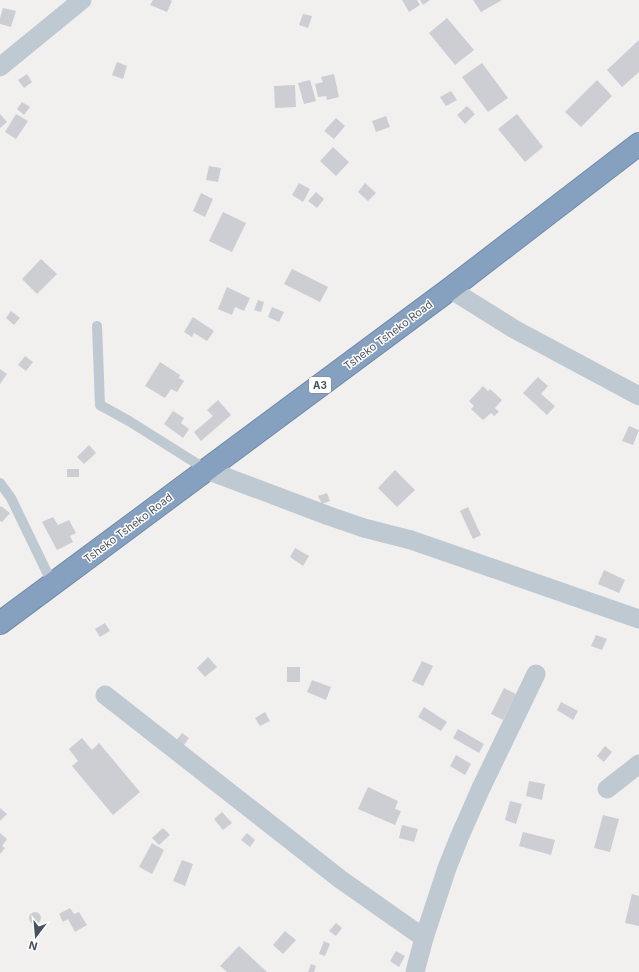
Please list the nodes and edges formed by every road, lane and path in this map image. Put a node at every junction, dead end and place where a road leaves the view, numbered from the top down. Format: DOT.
graph roads {
  1 [pos="82,0"];
  2 [pos="0,67"];
  3 [pos="637,149"];
  4 [pos="450,289"];
  5 [pos="97,326"];
  6 [pos="639,396"];
  7 [pos="207,470"];
  8 [pos="0,482"];
  9 [pos="53,585"];
  10 [pos="639,619"];
  11 [pos="0,623"];
  12 [pos="536,674"];
  13 [pos="105,695"];
  14 [pos="639,764"];
  15 [pos="607,789"];
  16 [pos="424,938"];
  17 [pos="415,972"];
  1 -- 2 [label="street"];
  3 -- 4 [label="highway, Tsheko Tsheko Road / A3"];
  4 -- 6 [label="street"];
  4 -- 7 [label="highway, Tsheko Tsheko Road / A3"];
  5 -- 7 [label="lane"];
  7 -- 9 [label="highway, Tsheko Tsheko Road / A3"];
  7 -- 10 [label="street"];
  8 -- 9 [label="lane"];
  9 -- 11 [label="highway, Tsheko Tsheko Road / A3"];
  12 -- 16 [label="street"];
  13 -- 16 [label="street"];
  14 -- 15 [label="street"];
  16 -- 17 [label="street"];
}
